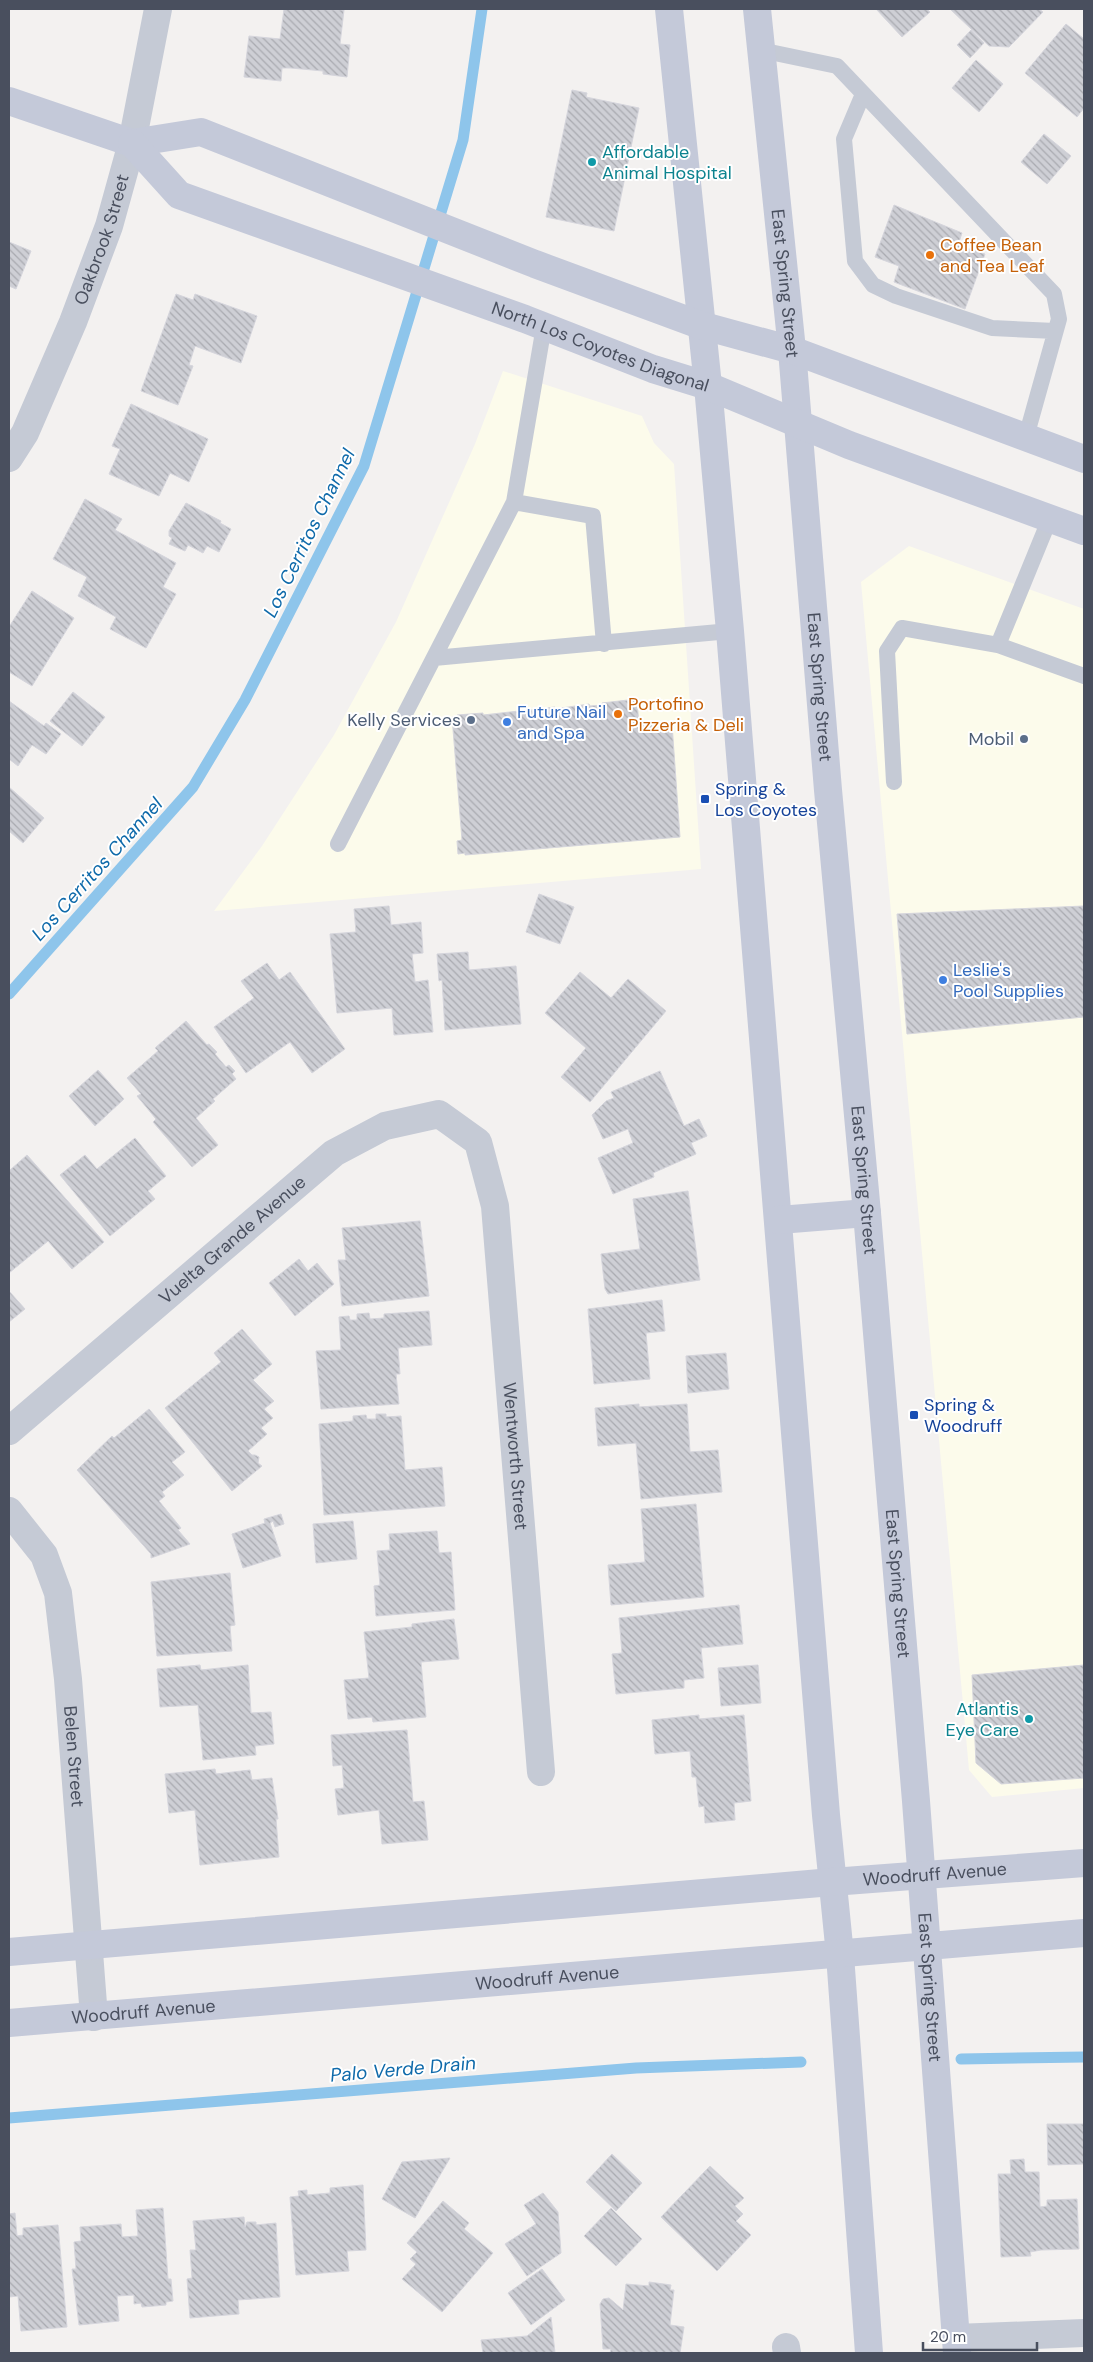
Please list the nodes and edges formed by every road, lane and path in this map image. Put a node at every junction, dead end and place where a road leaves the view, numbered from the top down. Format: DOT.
graph roads {
  1 [pos="158,9"];
  2 [pos="670,9"];
  3 [pos="757,9"];
  4 [pos="760,50"];
  5 [pos="863,94"];
  6 [pos="9,101"];
  7 [pos="132,143"];
  8 [pos="534,322"];
  9 [pos="700,325"];
  10 [pos="1055,331"];
  11 [pos="792,350"];
  12 [pos="708,386"];
  13 [pos="798,424"];
  14 [pos="17,431"];
  15 [pos="1026,437"];
  16 [pos="9,458"];
  17 [pos="1084,459"];
  18 [pos="514,502"];
  19 [pos="1050,518"];
  20 [pos="1084,531"];
  21 [pos="730,631"];
  22 [pos="604,644"];
  23 [pos="998,645"];
  24 [pos="434,658"];
  25 [pos="1084,676"];
  26 [pos="894,782"];
  27 [pos="338,844"];
  28 [pos="478,1142"];
  29 [pos="867,1213"];
  30 [pos="778,1220"];
  31 [pos="9,1431"];
  32 [pos="9,1511"];
  33 [pos="541,1772"];
  34 [pos="1084,1863"];
  35 [pos="921,1875"];
  36 [pos="832,1882"];
  37 [pos="1084,1933"];
  38 [pos="88,1946"];
  39 [pos="927,1946"];
  40 [pos="9,1952"];
  41 [pos="840,1955"];
  42 [pos="94,2017"];
  43 [pos="9,2023"];
  44 [pos="1084,2333"];
  45 [pos="1019,2344"];
  46 [pos="957,2346"];
  47 [pos="869,2353"];
  1 -- 7 [label="street, Oakbrook Street"];
  2 -- 9 [label="main road"];
  3 -- 4 [label="main road, East Spring Street"];
  4 -- 5 [label="lane"];
  4 -- 11 [label="main road, East Spring Street"];
  5 -- 10 [label="lane"];
  5 -- 10 [label="lane"];
  6 -- 7 [label="main road, North Los Coyotes Diagonal"];
  7 -- 8 [label="main road, North Los Coyotes Diagonal"];
  7 -- 9 [label="main road, North Los Coyotes Diagonal"];
  7 -- 14 [label="street, Oakbrook Street"];
  8 -- 12 [label="main road, North Los Coyotes Diagonal"];
  8 -- 18 [label="lane"];
  9 -- 11 [label="main road, North Los Coyotes Diagonal"];
  9 -- 12 [label="main road"];
  10 -- 15 [label="lane"];
  11 -- 13 [label="main road, East Spring Street"];
  11 -- 15 [label="main road, North Los Coyotes Diagonal"];
  12 -- 13 [label="main road, North Los Coyotes Diagonal"];
  12 -- 21 [label="main road"];
  13 -- 19 [label="main road, North Los Coyotes Diagonal"];
  13 -- 29 [label="main road, East Spring Street"];
  14 -- 16 [label="street, Oakbrook Street"];
  15 -- 17 [label="main road, North Los Coyotes Diagonal"];
  18 -- 22 [label="lane"];
  18 -- 24 [label="lane"];
  19 -- 20 [label="main road, North Los Coyotes Diagonal"];
  19 -- 23 [label="lane"];
  21 -- 22 [label="lane"];
  21 -- 30 [label="main road"];
  22 -- 24 [label="lane"];
  23 -- 25 [label="lane"];
  23 -- 26 [label="lane"];
  24 -- 27 [label="lane"];
  28 -- 31 [label="street, Vuelta Grande Avenue"];
  28 -- 33 [label="street, Wentworth Street"];
  29 -- 30 [label="main road"];
  29 -- 35 [label="main road, East Spring Street"];
  30 -- 36 [label="main road"];
  32 -- 38 [label="street, Belen Street"];
  34 -- 35 [label="main road, Woodruff Avenue"];
  35 -- 36 [label="main road, Woodruff Avenue"];
  35 -- 39 [label="main road, East Spring Street"];
  36 -- 38 [label="main road, Woodruff Avenue"];
  36 -- 41 [label="main road"];
  37 -- 39 [label="main road, Woodruff Avenue"];
  38 -- 40 [label="main road, Woodruff Avenue"];
  38 -- 42 [label="street, Belen Street"];
  39 -- 41 [label="main road, Woodruff Avenue"];
  39 -- 46 [label="main road, East Spring Street"];
  41 -- 42 [label="main road, Woodruff Avenue"];
  41 -- 47 [label="main road"];
  42 -- 43 [label="main road, Woodruff Avenue"];
  44 -- 45 [label="street"];
  45 -- 46 [label="street"];
}
